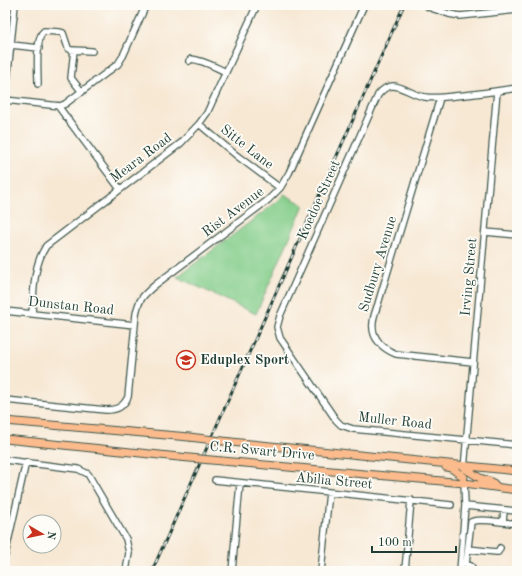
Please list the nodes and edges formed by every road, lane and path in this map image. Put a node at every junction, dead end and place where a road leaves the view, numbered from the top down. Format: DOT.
graph roads {
  1 [pos="15,5"];
  2 [pos="146,5"];
  3 [pos="257,5"];
  4 [pos="364,5"];
  5 [pos="428,6"];
  6 [pos="517,10"];
  7 [pos="11,45"];
  8 [pos="38,48"];
  9 [pos="74,50"];
  10 [pos="92,51"];
  11 [pos="189,61"];
  12 [pos="226,72"];
  13 [pos="38,84"];
  14 [pos="517,88"];
  15 [pos="497,91"];
  16 [pos="82,92"];
  17 [pos="440,98"];
  18 [pos="5,100"];
  19 [pos="58,106"];
  20 [pos="199,124"];
  21 [pos="280,188"];
  22 [pos="120,189"];
  23 [pos="485,232"];
  24 [pos="517,235"];
  25 [pos="5,311"];
  26 [pos="32,314"];
  27 [pos="135,325"];
  28 [pos="277,327"];
  29 [pos="473,362"];
  30 [pos="5,400"];
  31 [pos="5,420"];
  32 [pos="5,439"];
  33 [pos="465,440"];
  34 [pos="517,445"];
  35 [pos="5,460"];
  36 [pos="26,462"];
  37 [pos="436,463"];
  38 [pos="464,467"];
  39 [pos="517,471"];
  40 [pos="215,480"];
  41 [pos="464,480"];
  42 [pos="240,484"];
  43 [pos="497,487"];
  44 [pos="517,490"];
  45 [pos="328,492"];
  46 [pos="411,500"];
  47 [pos="451,505"];
  48 [pos="465,506"];
  49 [pos="504,510"];
  50 [pos="517,511"];
  51 [pos="503,522"];
  52 [pos="517,523"];
  53 [pos="500,548"];
  54 [pos="468,549"];
  55 [pos="5,555"];
  56 [pos="463,563"];
  57 [pos="126,571"];
  58 [pos="232,571"];
  59 [pos="321,571"];
  60 [pos="405,571"];
  61 [pos="460,571"];
  62 [pos="474,571"];
  1 -- 7 [label="street"];
  2 -- 16 [label="street"];
  3 -- 12 [label="street, Meara Road"];
  4 -- 21 [label="street, Rist Avenue"];
  5 -- 6 [label="street"];
  7 -- 8 [label="street"];
  7 -- 18 [label="street"];
  8 -- 9 [label="street"];
  8 -- 13 [label="street"];
  9 -- 10 [label="street"];
  9 -- 16 [label="street"];
  11 -- 12 [label="street"];
  12 -- 20 [label="street, Meara Road"];
  14 -- 15 [label="street"];
  15 -- 17 [label="street"];
  15 -- 23 [label="street, Irving Street"];
  16 -- 19 [label="street"];
  17 -- 28 [label="street, Koedoe Street"];
  17 -- 29 [label="street, Sudbury Avenue"];
  18 -- 19 [label="street"];
  19 -- 22 [label="street"];
  20 -- 21 [label="street, Sitte Lane"];
  20 -- 22 [label="street, Meara Road"];
  21 -- 27 [label="street, Rist Avenue"];
  22 -- 26 [label="street, Meara Road"];
  23 -- 24 [label="street"];
  23 -- 29 [label="street, Irving Street"];
  25 -- 26 [label="street, Dunstan Road"];
  26 -- 27 [label="street, Dunstan Road"];
  27 -- 30 [label="street, Rist Avenue"];
  28 -- 33 [label="street, Muller Road"];
  29 -- 33 [label="street, Irving Street"];
  31 -- 37 [label="main road, C.R. Swart Drive, bridge"];
  32 -- 41 [label="main road, C.R. Swart Drive, bridge"];
  33 -- 34 [label="street, Muller Road"];
  33 -- 38 [label="street, Irving Street"];
  35 -- 36 [label="street"];
  36 -- 55 [label="street"];
  36 -- 57 [label="street"];
  37 -- 38 [label="main road, C.R. Swart Drive"];
  37 -- 41 [label="main road"];
  38 -- 39 [label="main road, C.R. Swart Drive"];
  38 -- 41 [label="street, Irving Street"];
  38 -- 43 [label="main road"];
  40 -- 42 [label="street, Abilia Street"];
  41 -- 43 [label="main road, C.R. Swart Drive"];
  41 -- 48 [label="street, Irving Street"];
  42 -- 45 [label="street, Abilia Street"];
  42 -- 58 [label="street"];
  43 -- 44 [label="main road, C.R. Swart Drive"];
  45 -- 46 [label="street, Abilia Street"];
  45 -- 59 [label="street"];
  46 -- 47 [label="street, Abilia Street"];
  46 -- 60 [label="street"];
  48 -- 49 [label="street"];
  48 -- 56 [label="street, Irving Street"];
  49 -- 50 [label="street"];
  49 -- 51 [label="street"];
  51 -- 52 [label="street"];
  51 -- 54 [label="street"];
  53 -- 54 [label="street"];
  54 -- 56 [label="street"];
  56 -- 61 [label="street"];
  56 -- 62 [label="street"];
}
